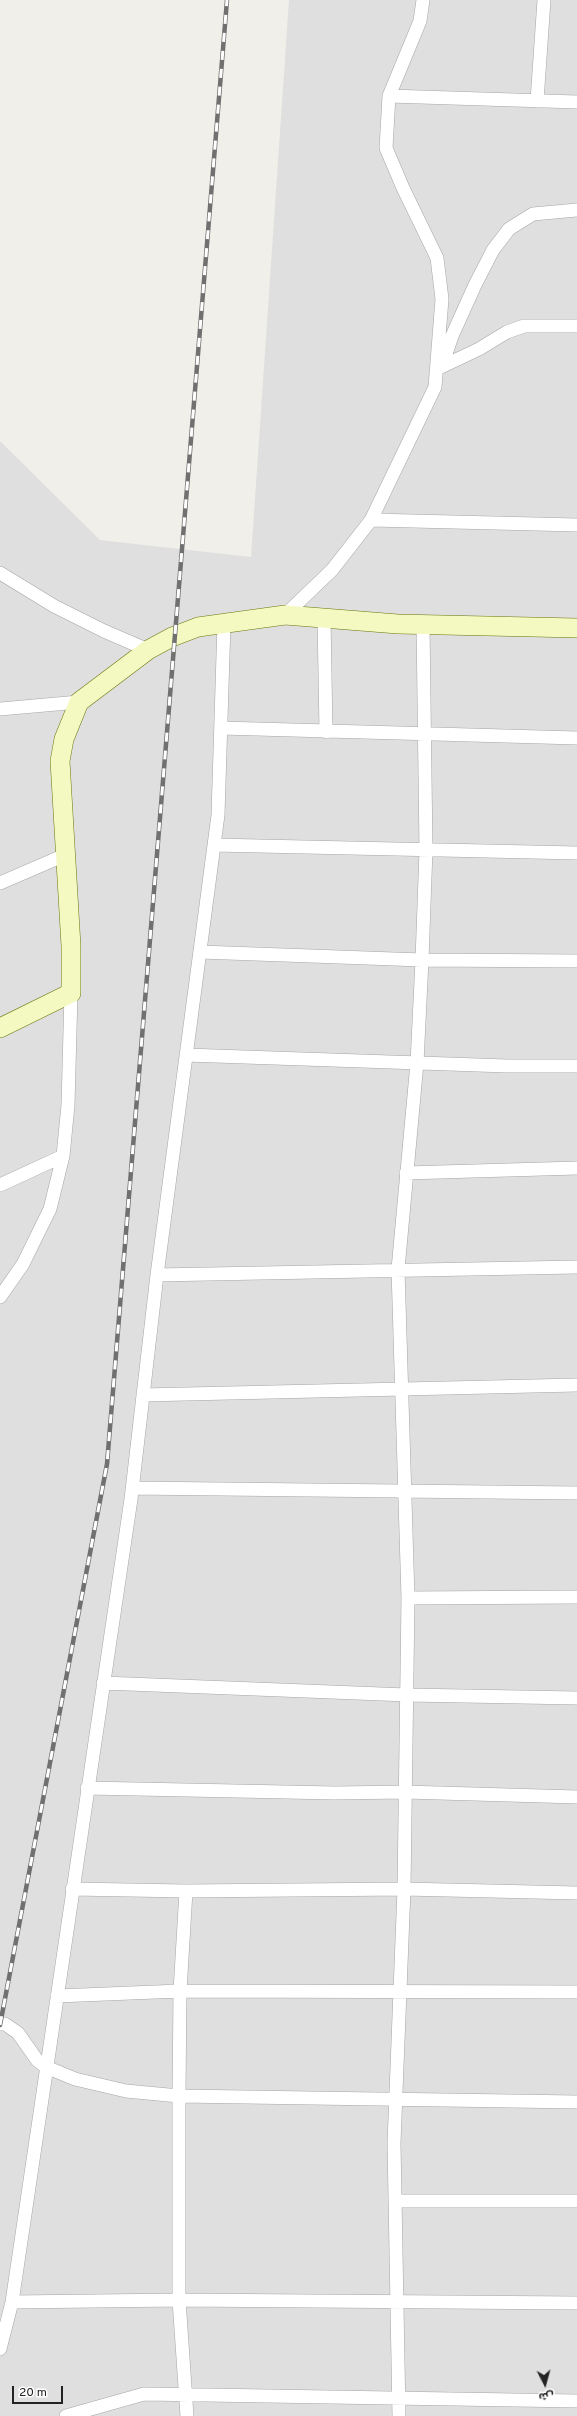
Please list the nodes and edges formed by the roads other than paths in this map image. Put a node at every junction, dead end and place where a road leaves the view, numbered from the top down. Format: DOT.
graph roads {
  1 [pos="423,0"];
  2 [pos="544,0"];
  3 [pos="389,96"];
  4 [pos="537,101"];
  5 [pos="577,102"];
  6 [pos="577,200"];
  7 [pos="561,210"];
  8 [pos="577,210"];
  9 [pos="577,326"];
  10 [pos="441,367"];
  11 [pos="435,387"];
  12 [pos="371,520"];
  13 [pos="577,525"];
  14 [pos="0,573"];
  15 [pos="285,615"];
  16 [pos="324,617"];
  17 [pos="224,623"];
  18 [pos="423,624"];
  19 [pos="577,628"];
  20 [pos="148,650"];
  21 [pos="79,702"];
  22 [pos="0,709"];
  23 [pos="221,728"];
  24 [pos="326,732"];
  25 [pos="424,734"];
  26 [pos="577,738"];
  27 [pos="214,845"];
  28 [pos="426,850"];
  29 [pos="577,853"];
  30 [pos="65,855"];
  31 [pos="0,883"];
  32 [pos="200,952"];
  33 [pos="422,960"];
  34 [pos="577,961"];
  35 [pos="71,993"];
  36 [pos="0,1028"];
  37 [pos="186,1055"];
  38 [pos="417,1063"];
  39 [pos="577,1066"];
  40 [pos="63,1156"];
  41 [pos="577,1168"];
  42 [pos="406,1173"];
  43 [pos="0,1186"];
  44 [pos="577,1267"];
  45 [pos="398,1269"];
  46 [pos="157,1275"];
  47 [pos="0,1297"];
  48 [pos="577,1386"];
  49 [pos="402,1390"];
  50 [pos="143,1395"];
  51 [pos="132,1488"];
  52 [pos="405,1491"];
  53 [pos="577,1493"];
  54 [pos="577,1597"];
  55 [pos="408,1598"];
  56 [pos="103,1683"];
  57 [pos="407,1695"];
  58 [pos="577,1698"];
  59 [pos="87,1788"];
  60 [pos="405,1792"];
  61 [pos="577,1797"];
  62 [pos="72,1889"];
  63 [pos="404,1889"];
  64 [pos="186,1891"];
  65 [pos="577,1893"];
  66 [pos="180,1992"];
  67 [pos="400,1992"];
  68 [pos="577,1992"];
  69 [pos="57,1996"];
  70 [pos="0,2024"];
  71 [pos="46,2067"];
  72 [pos="179,2096"];
  73 [pos="396,2099"];
  74 [pos="577,2102"];
  75 [pos="395,2201"];
  76 [pos="577,2201"];
  77 [pos="179,2300"];
  78 [pos="12,2302"];
  79 [pos="396,2303"];
  80 [pos="577,2303"];
  81 [pos="0,2349"];
  82 [pos="184,2395"];
  83 [pos="399,2400"];
  84 [pos="577,2401"];
  85 [pos="66,2416"];
  86 [pos="186,2416"];
  87 [pos="399,2416"];
  1 -- 3 [label="street"];
  2 -- 4 [label="street"];
  3 -- 4 [label="street"];
  3 -- 11 [label="street"];
  4 -- 5 [label="street"];
  6 -- 7 [label="street"];
  7 -- 8 [label="street"];
  7 -- 10 [label="street"];
  9 -- 10 [label="street"];
  10 -- 11 [label="street"];
  11 -- 12 [label="street"];
  12 -- 13 [label="street"];
  12 -- 15 [label="street"];
  14 -- 20 [label="street"];
  15 -- 16 [label="street"];
  15 -- 17 [label="street"];
  16 -- 18 [label="street"];
  16 -- 24 [label="street"];
  17 -- 20 [label="street"];
  17 -- 23 [label="street"];
  18 -- 19 [label="street"];
  18 -- 25 [label="street"];
  20 -- 21 [label="street"];
  21 -- 22 [label="street"];
  21 -- 30 [label="street"];
  23 -- 24 [label="street"];
  23 -- 27 [label="street"];
  24 -- 25 [label="street"];
  25 -- 26 [label="street"];
  25 -- 28 [label="street"];
  27 -- 28 [label="street"];
  27 -- 32 [label="street"];
  28 -- 29 [label="street"];
  28 -- 33 [label="street"];
  30 -- 31 [label="street"];
  30 -- 35 [label="street"];
  32 -- 33 [label="street"];
  32 -- 37 [label="street"];
  33 -- 34 [label="street"];
  33 -- 38 [label="street"];
  35 -- 36 [label="street"];
  35 -- 40 [label="street"];
  37 -- 38 [label="street"];
  37 -- 46 [label="street"];
  38 -- 39 [label="street"];
  38 -- 42 [label="street"];
  40 -- 43 [label="street"];
  40 -- 47 [label="street"];
  41 -- 42 [label="street"];
  42 -- 45 [label="street"];
  44 -- 45 [label="street"];
  45 -- 46 [label="street"];
  45 -- 49 [label="street"];
  46 -- 50 [label="street"];
  48 -- 49 [label="street"];
  49 -- 50 [label="street"];
  49 -- 52 [label="street"];
  50 -- 51 [label="street"];
  51 -- 52 [label="street"];
  51 -- 56 [label="street"];
  52 -- 53 [label="street"];
  52 -- 55 [label="street"];
  54 -- 55 [label="street"];
  55 -- 57 [label="street"];
  56 -- 57 [label="street"];
  56 -- 59 [label="street"];
  57 -- 58 [label="street"];
  57 -- 60 [label="street"];
  59 -- 60 [label="street"];
  59 -- 62 [label="street"];
  60 -- 61 [label="street"];
  60 -- 63 [label="street"];
  62 -- 64 [label="street"];
  62 -- 69 [label="street"];
  63 -- 64 [label="street"];
  63 -- 65 [label="street"];
  63 -- 67 [label="street"];
  64 -- 66 [label="street"];
  66 -- 67 [label="street"];
  66 -- 69 [label="street"];
  66 -- 72 [label="street"];
  67 -- 68 [label="street"];
  67 -- 73 [label="street"];
  69 -- 71 [label="street"];
  70 -- 71 [label="street"];
  71 -- 72 [label="street"];
  71 -- 78 [label="street"];
  72 -- 73 [label="street"];
  72 -- 77 [label="street"];
  73 -- 74 [label="street"];
  73 -- 75 [label="street"];
  75 -- 76 [label="street"];
  75 -- 79 [label="street"];
  77 -- 78 [label="street"];
  77 -- 79 [label="street"];
  77 -- 82 [label="street"];
  78 -- 81 [label="street"];
  79 -- 80 [label="street"];
  79 -- 83 [label="street"];
  82 -- 83 [label="street"];
  82 -- 85 [label="street"];
  82 -- 86 [label="street"];
  83 -- 84 [label="street"];
  83 -- 87 [label="street"];
}
